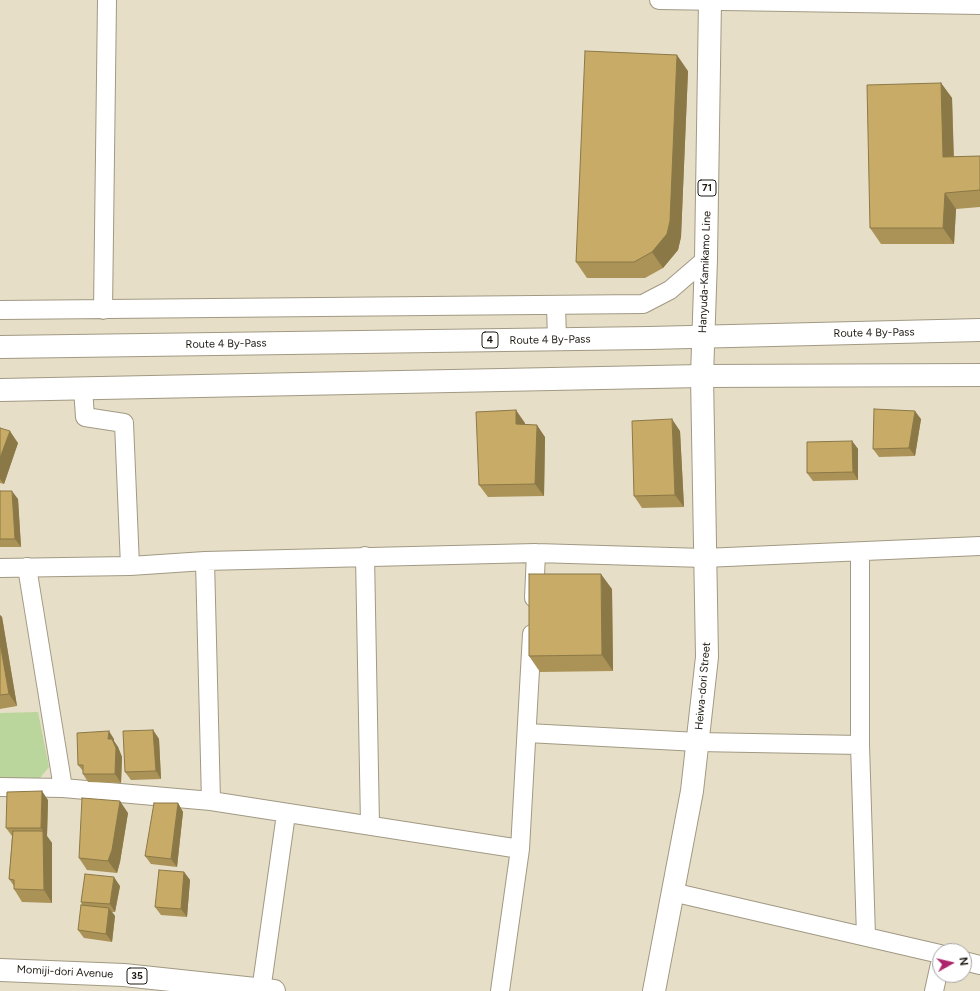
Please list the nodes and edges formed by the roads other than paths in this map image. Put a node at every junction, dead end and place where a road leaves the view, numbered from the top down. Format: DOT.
graph roads {
  1 [pos="107,0"];
  2 [pos="659,0"];
  3 [pos="710,1"];
  4 [pos="980,5"];
  5 [pos="706,259"];
  6 [pos="556,305"];
  7 [pos="0,310"];
  8 [pos="102,310"];
  9 [pos="980,330"];
  10 [pos="703,337"];
  11 [pos="557,340"];
  12 [pos="0,347"];
  13 [pos="980,375"];
  14 [pos="702,376"];
  15 [pos="83,388"];
  16 [pos="0,390"];
  17 [pos="980,546"];
  18 [pos="860,552"];
  19 [pos="536,553"];
  20 [pos="365,556"];
  21 [pos="704,558"];
  22 [pos="205,561"];
  23 [pos="130,566"];
  24 [pos="27,567"];
  25 [pos="0,568"];
  26 [pos="526,733"];
  27 [pos="698,742"];
  28 [pos="860,745"];
  29 [pos="0,787"];
  30 [pos="63,788"];
  31 [pos="211,801"];
  32 [pos="286,814"];
  33 [pos="370,826"];
  34 [pos="520,849"];
  35 [pos="672,892"];
  36 [pos="866,936"];
  37 [pos="932,952"];
  38 [pos="0,970"];
  39 [pos="266,990"];
  40 [pos="500,991"];
  41 [pos="654,991"];
  1 -- 8 [label="street"];
  2 -- 3 [label="street"];
  3 -- 4 [label="street"];
  3 -- 5 [label="main road, Hanyuda-Kamikamo Line / 71"];
  5 -- 6 [label="street"];
  5 -- 10 [label="main road, Hanyuda-Kamikamo Line / 71"];
  6 -- 8 [label="street"];
  6 -- 11 [label="street"];
  7 -- 8 [label="street"];
  9 -- 10 [label="main road, Route 4 By-Pass / 4"];
  10 -- 11 [label="main road, Route 4 By-Pass / 4"];
  10 -- 14 [label="main road, Hanyuda-Kamikamo Line / 71"];
  11 -- 12 [label="main road, Route 4 By-Pass / 4"];
  13 -- 14 [label="main road"];
  14 -- 15 [label="main road"];
  14 -- 21 [label="main road, Heiwa-dori Street"];
  15 -- 16 [label="main road"];
  15 -- 23 [label="street"];
  17 -- 18 [label="street"];
  18 -- 21 [label="street"];
  18 -- 28 [label="street"];
  19 -- 20 [label="street"];
  19 -- 21 [label="street"];
  19 -- 26 [label="street"];
  20 -- 22 [label="street"];
  20 -- 33 [label="street"];
  21 -- 27 [label="main road, Heiwa-dori Street"];
  22 -- 23 [label="street"];
  22 -- 31 [label="street"];
  23 -- 24 [label="street"];
  24 -- 25 [label="street"];
  24 -- 30 [label="street"];
  26 -- 27 [label="street"];
  26 -- 34 [label="street"];
  27 -- 28 [label="street"];
  27 -- 35 [label="main road, Heiwa-dori Street"];
  28 -- 36 [label="street"];
  29 -- 30 [label="street"];
  30 -- 31 [label="street"];
  31 -- 32 [label="street"];
  32 -- 33 [label="street"];
  32 -- 39 [label="street"];
  33 -- 34 [label="street"];
  34 -- 40 [label="street"];
  35 -- 36 [label="street"];
  35 -- 41 [label="main road, Heiwa-dori Street"];
  36 -- 37 [label="street"];
  38 -- 39 [label="main road, Momiji-dori Avenue / 35"];
}
